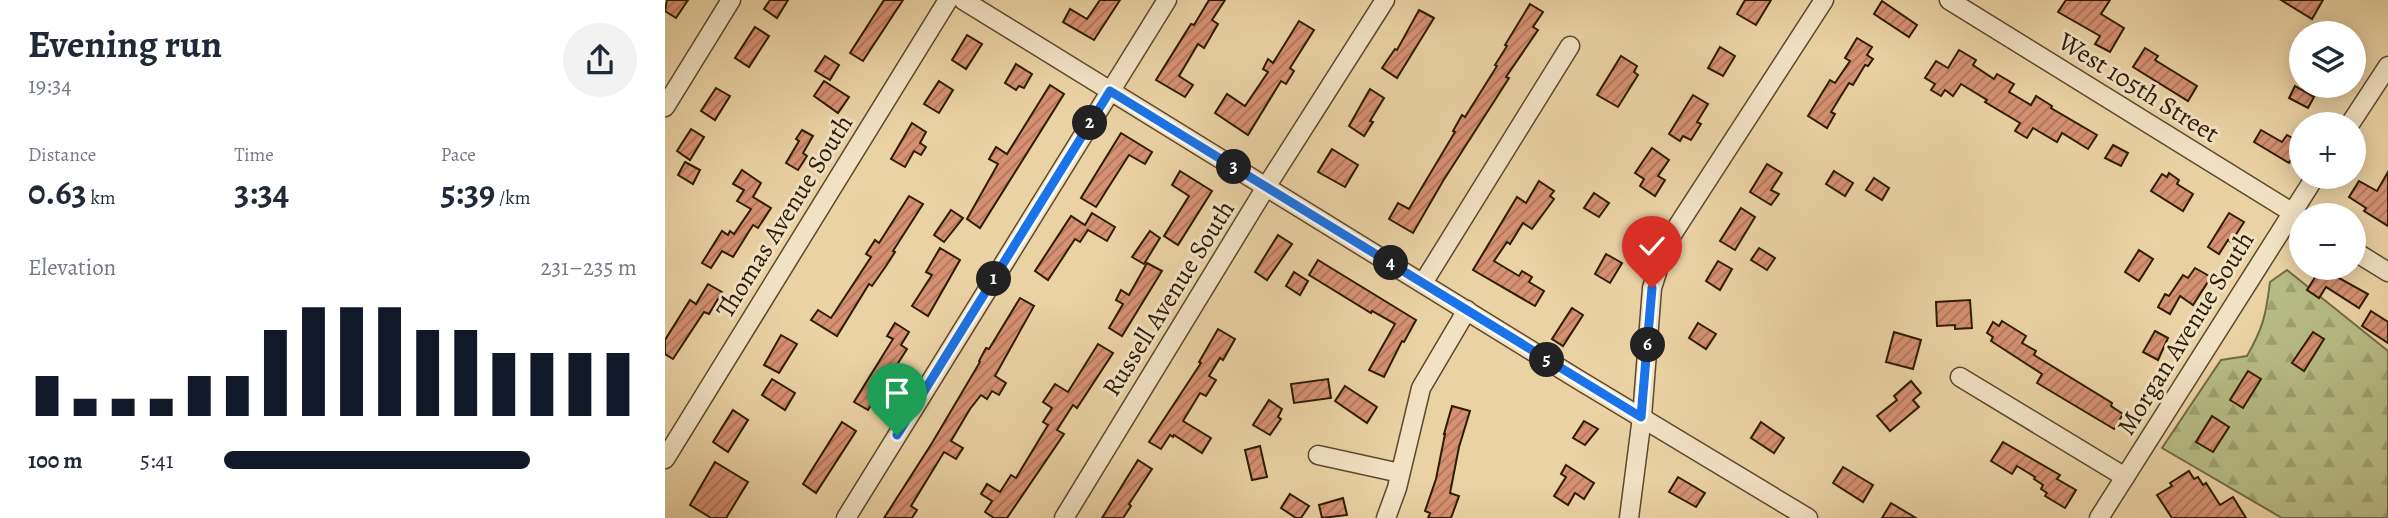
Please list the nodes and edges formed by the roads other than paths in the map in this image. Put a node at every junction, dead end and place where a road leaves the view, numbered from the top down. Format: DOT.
graph roads {
  1 [pos="731,0"];
  2 [pos="949,0"];
  3 [pos="963,0"];
  4 [pos="1167,0"];
  5 [pos="1385,0"];
  6 [pos="1824,0"];
  7 [pos="1949,0"];
  8 [pos="1570,46"];
  9 [pos="2388,66"];
  10 [pos="1110,91"];
  11 [pos="665,107"];
  12 [pos="2358,112"];
  13 [pos="1266,187"];
  14 [pos="2289,210"];
  15 [pos="2289,227"];
  16 [pos="2366,258"];
  17 [pos="2388,272"];
  18 [pos="1423,283"];
  19 [pos="1467,310"];
  20 [pos="1961,377"];
  21 [pos="1641,417"];
  22 [pos="1318,455"];
  23 [pos="665,459"];
  24 [pos="1400,473"];
  25 [pos="2125,477"];
  26 [pos="2103,517"];
  27 [pos="846,518"];
  28 [pos="1063,518"];
  29 [pos="1386,518"];
  30 [pos="1629,518"];
  31 [pos="1808,518"];
  1 -- 11 [label="street"];
  2 -- 23 [label="street, Thomas Avenue South"];
  3 -- 10 [label="street"];
  4 -- 10 [label="street"];
  5 -- 13 [label="street, Russell Avenue South"];
  6 -- 21 [label="street"];
  7 -- 14 [label="street, West 105th Street"];
  8 -- 18 [label="street"];
  9 -- 12 [label="street"];
  10 -- 13 [label="street"];
  10 -- 27 [label="street"];
  13 -- 18 [label="street"];
  13 -- 28 [label="street, Russell Avenue South"];
  15 -- 25 [label="street, Morgan Avenue South"];
  16 -- 17 [label="street"];
  18 -- 19 [label="street"];
  19 -- 21 [label="street"];
  19 -- 24 [label="street"];
  20 -- 25 [label="street"];
  21 -- 30 [label="street"];
  21 -- 31 [label="street"];
  22 -- 24 [label="street"];
  24 -- 29 [label="street"];
  25 -- 26 [label="street, Morgan Avenue South"];
}
